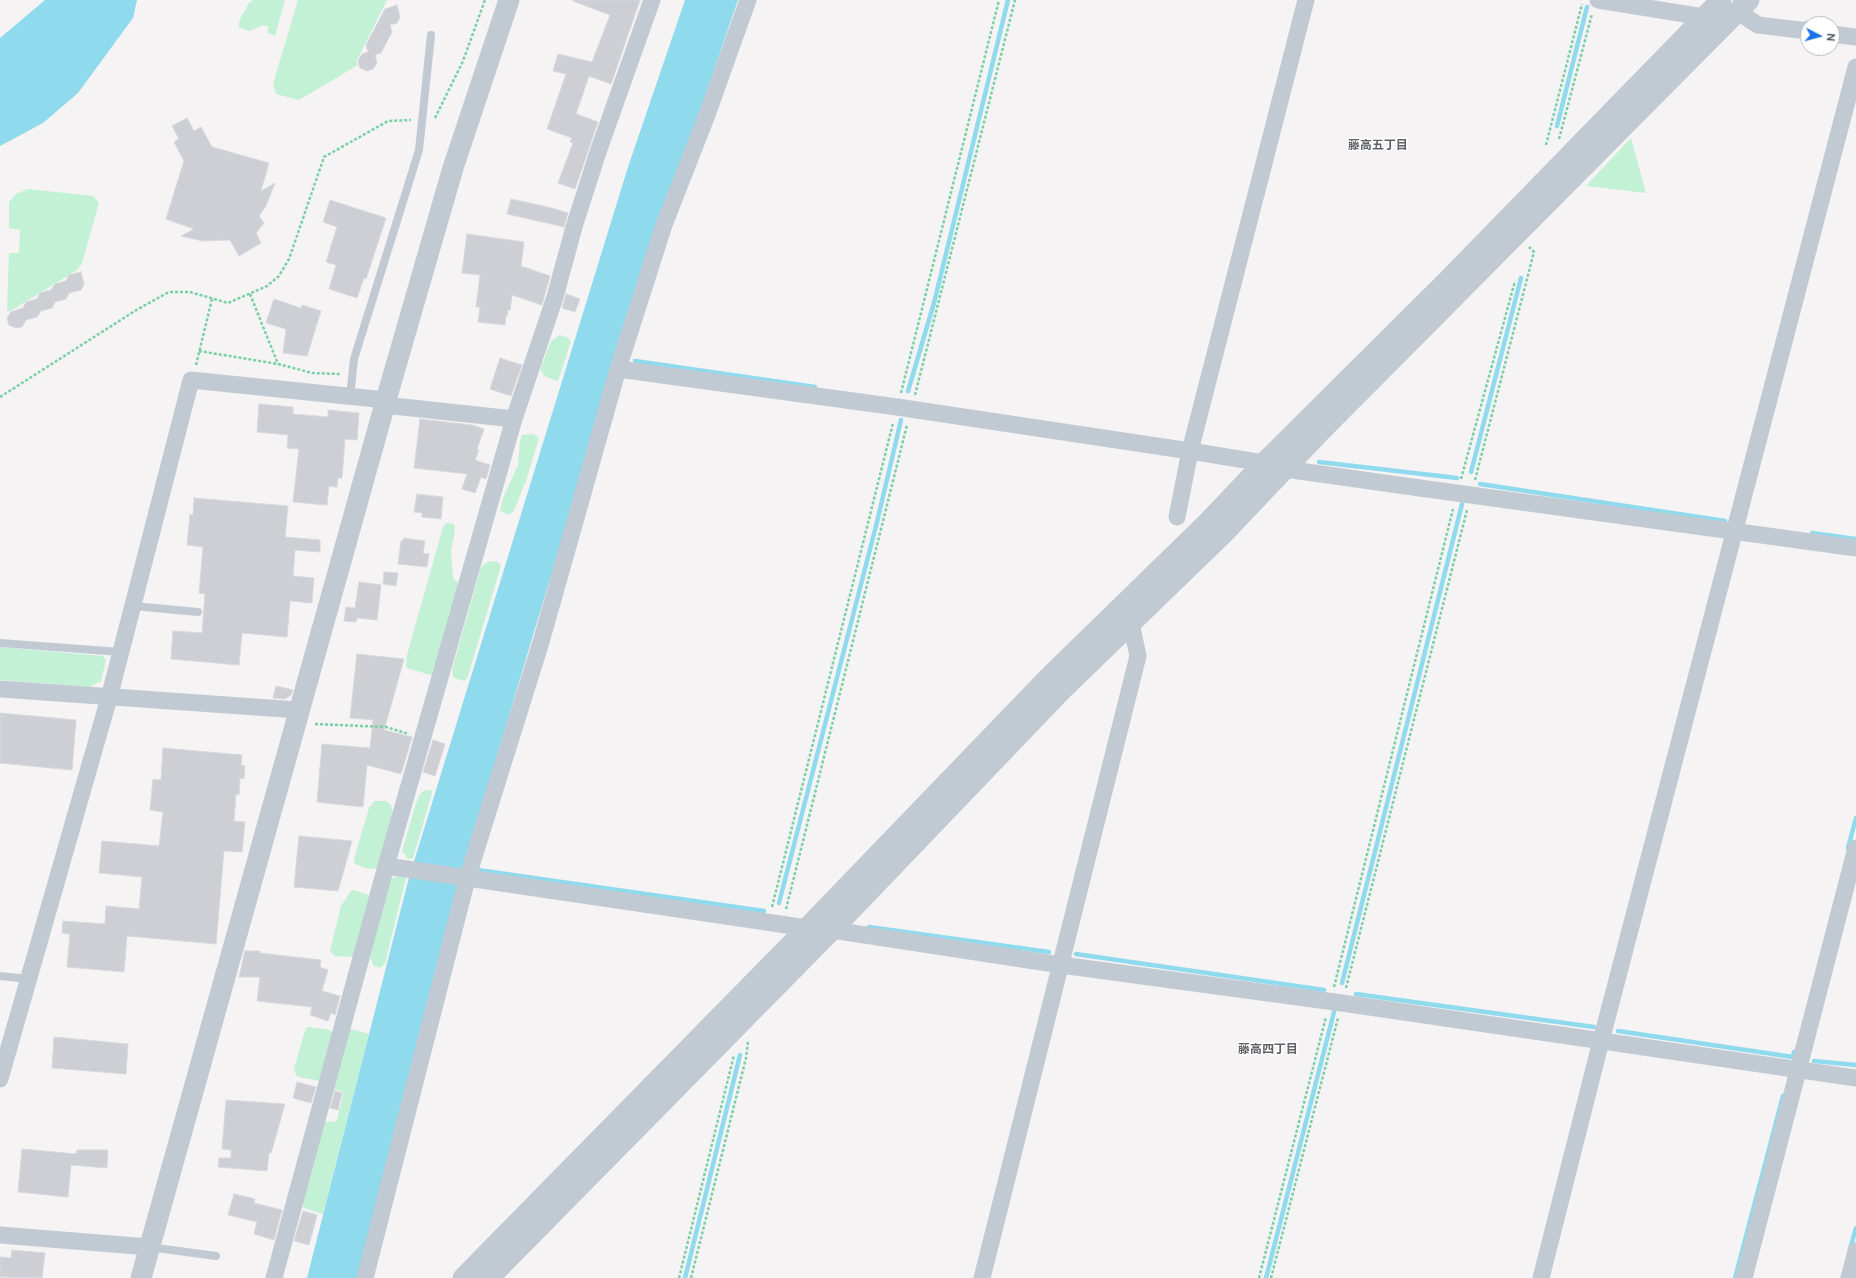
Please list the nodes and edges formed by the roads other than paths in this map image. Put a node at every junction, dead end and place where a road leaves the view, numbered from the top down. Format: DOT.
graph roads {
  1 [pos="508,0"];
  2 [pos="652,0"];
  3 [pos="748,0"];
  4 [pos="1306,0"];
  5 [pos="1689,0"];
  6 [pos="1721,0"];
  7 [pos="1596,4"];
  8 [pos="1743,6"];
  9 [pos="1678,13"];
  10 [pos="1704,17"];
  11 [pos="1800,30"];
  12 [pos="431,35"];
  13 [pos="1840,35"];
  14 [pos="1856,37"];
  15 [pos="1856,67"];
  16 [pos="618,369"];
  17 [pos="350,397"];
  18 [pos="385,403"];
  19 [pos="514,419"];
  20 [pos="1190,451"];
  21 [pos="1264,463"];
  22 [pos="1285,469"];
  23 [pos="1177,517"];
  24 [pos="1734,532"];
  25 [pos="1856,548"];
  26 [pos="133,606"];
  27 [pos="198,612"];
  28 [pos="1131,623"];
  29 [pos="0,643"];
  30 [pos="121,652"];
  31 [pos="0,689"];
  32 [pos="109,698"];
  33 [pos="296,716"];
  34 [pos="1856,848"];
  35 [pos="386,866"];
  36 [pos="467,879"];
  37 [pos="807,928"];
  38 [pos="832,930"];
  39 [pos="1061,965"];
  40 [pos="0,976"];
  41 [pos="29,979"];
  42 [pos="1601,1041"];
  43 [pos="1798,1069"];
  44 [pos="0,1078"];
  45 [pos="1856,1078"];
  46 [pos="0,1235"];
  47 [pos="149,1247"];
  48 [pos="1856,1251"];
  49 [pos="216,1256"];
  50 [pos="141,1278"];
  51 [pos="274,1278"];
  52 [pos="365,1278"];
  53 [pos="463,1278"];
  54 [pos="489,1278"];
  55 [pos="982,1278"];
  56 [pos="1541,1278"];
  57 [pos="1744,1278"];
  58 [pos="1849,1278"];
  1 -- 18 [label="street"];
  2 -- 19 [label="street"];
  3 -- 16 [label="street"];
  4 -- 20 [label="street"];
  5 -- 9 [label="street"];
  6 -- 10 [label="street"];
  7 -- 9 [label="street"];
  8 -- 11 [label="street"];
  8 -- 22 [label="street"];
  9 -- 10 [label="street"];
  10 -- 21 [label="street"];
  12 -- 17 [label="lane"];
  13 -- 14 [label="street"];
  15 -- 24 [label="street"];
  16 -- 20 [label="street"];
  16 -- 36 [label="street"];
  17 -- 18 [label="street"];
  17 -- 26 [label="street"];
  18 -- 19 [label="street"];
  18 -- 33 [label="street"];
  19 -- 35 [label="street"];
  20 -- 21 [label="street"];
  20 -- 23 [label="street"];
  21 -- 22 [label="street"];
  21 -- 37 [label="street"];
  22 -- 24 [label="street"];
  22 -- 28 [label="street"];
  24 -- 25 [label="street"];
  24 -- 42 [label="street"];
  26 -- 27 [label="lane"];
  26 -- 30 [label="street"];
  28 -- 38 [label="street"];
  28 -- 39 [label="street"];
  29 -- 30 [label="lane"];
  30 -- 32 [label="street"];
  31 -- 32 [label="street"];
  32 -- 33 [label="street"];
  32 -- 41 [label="street"];
  33 -- 47 [label="street"];
  34 -- 43 [label="street"];
  35 -- 36 [label="street"];
  35 -- 51 [label="street"];
  36 -- 37 [label="street"];
  36 -- 52 [label="street"];
  37 -- 53 [label="street"];
  38 -- 39 [label="street"];
  38 -- 54 [label="street"];
  39 -- 42 [label="street"];
  39 -- 55 [label="street"];
  40 -- 41 [label="lane"];
  41 -- 44 [label="street"];
  42 -- 43 [label="street"];
  42 -- 56 [label="street"];
  43 -- 45 [label="street"];
  43 -- 57 [label="street"];
  46 -- 47 [label="street"];
  47 -- 49 [label="lane"];
  47 -- 50 [label="street"];
  48 -- 58 [label="street"];
}
